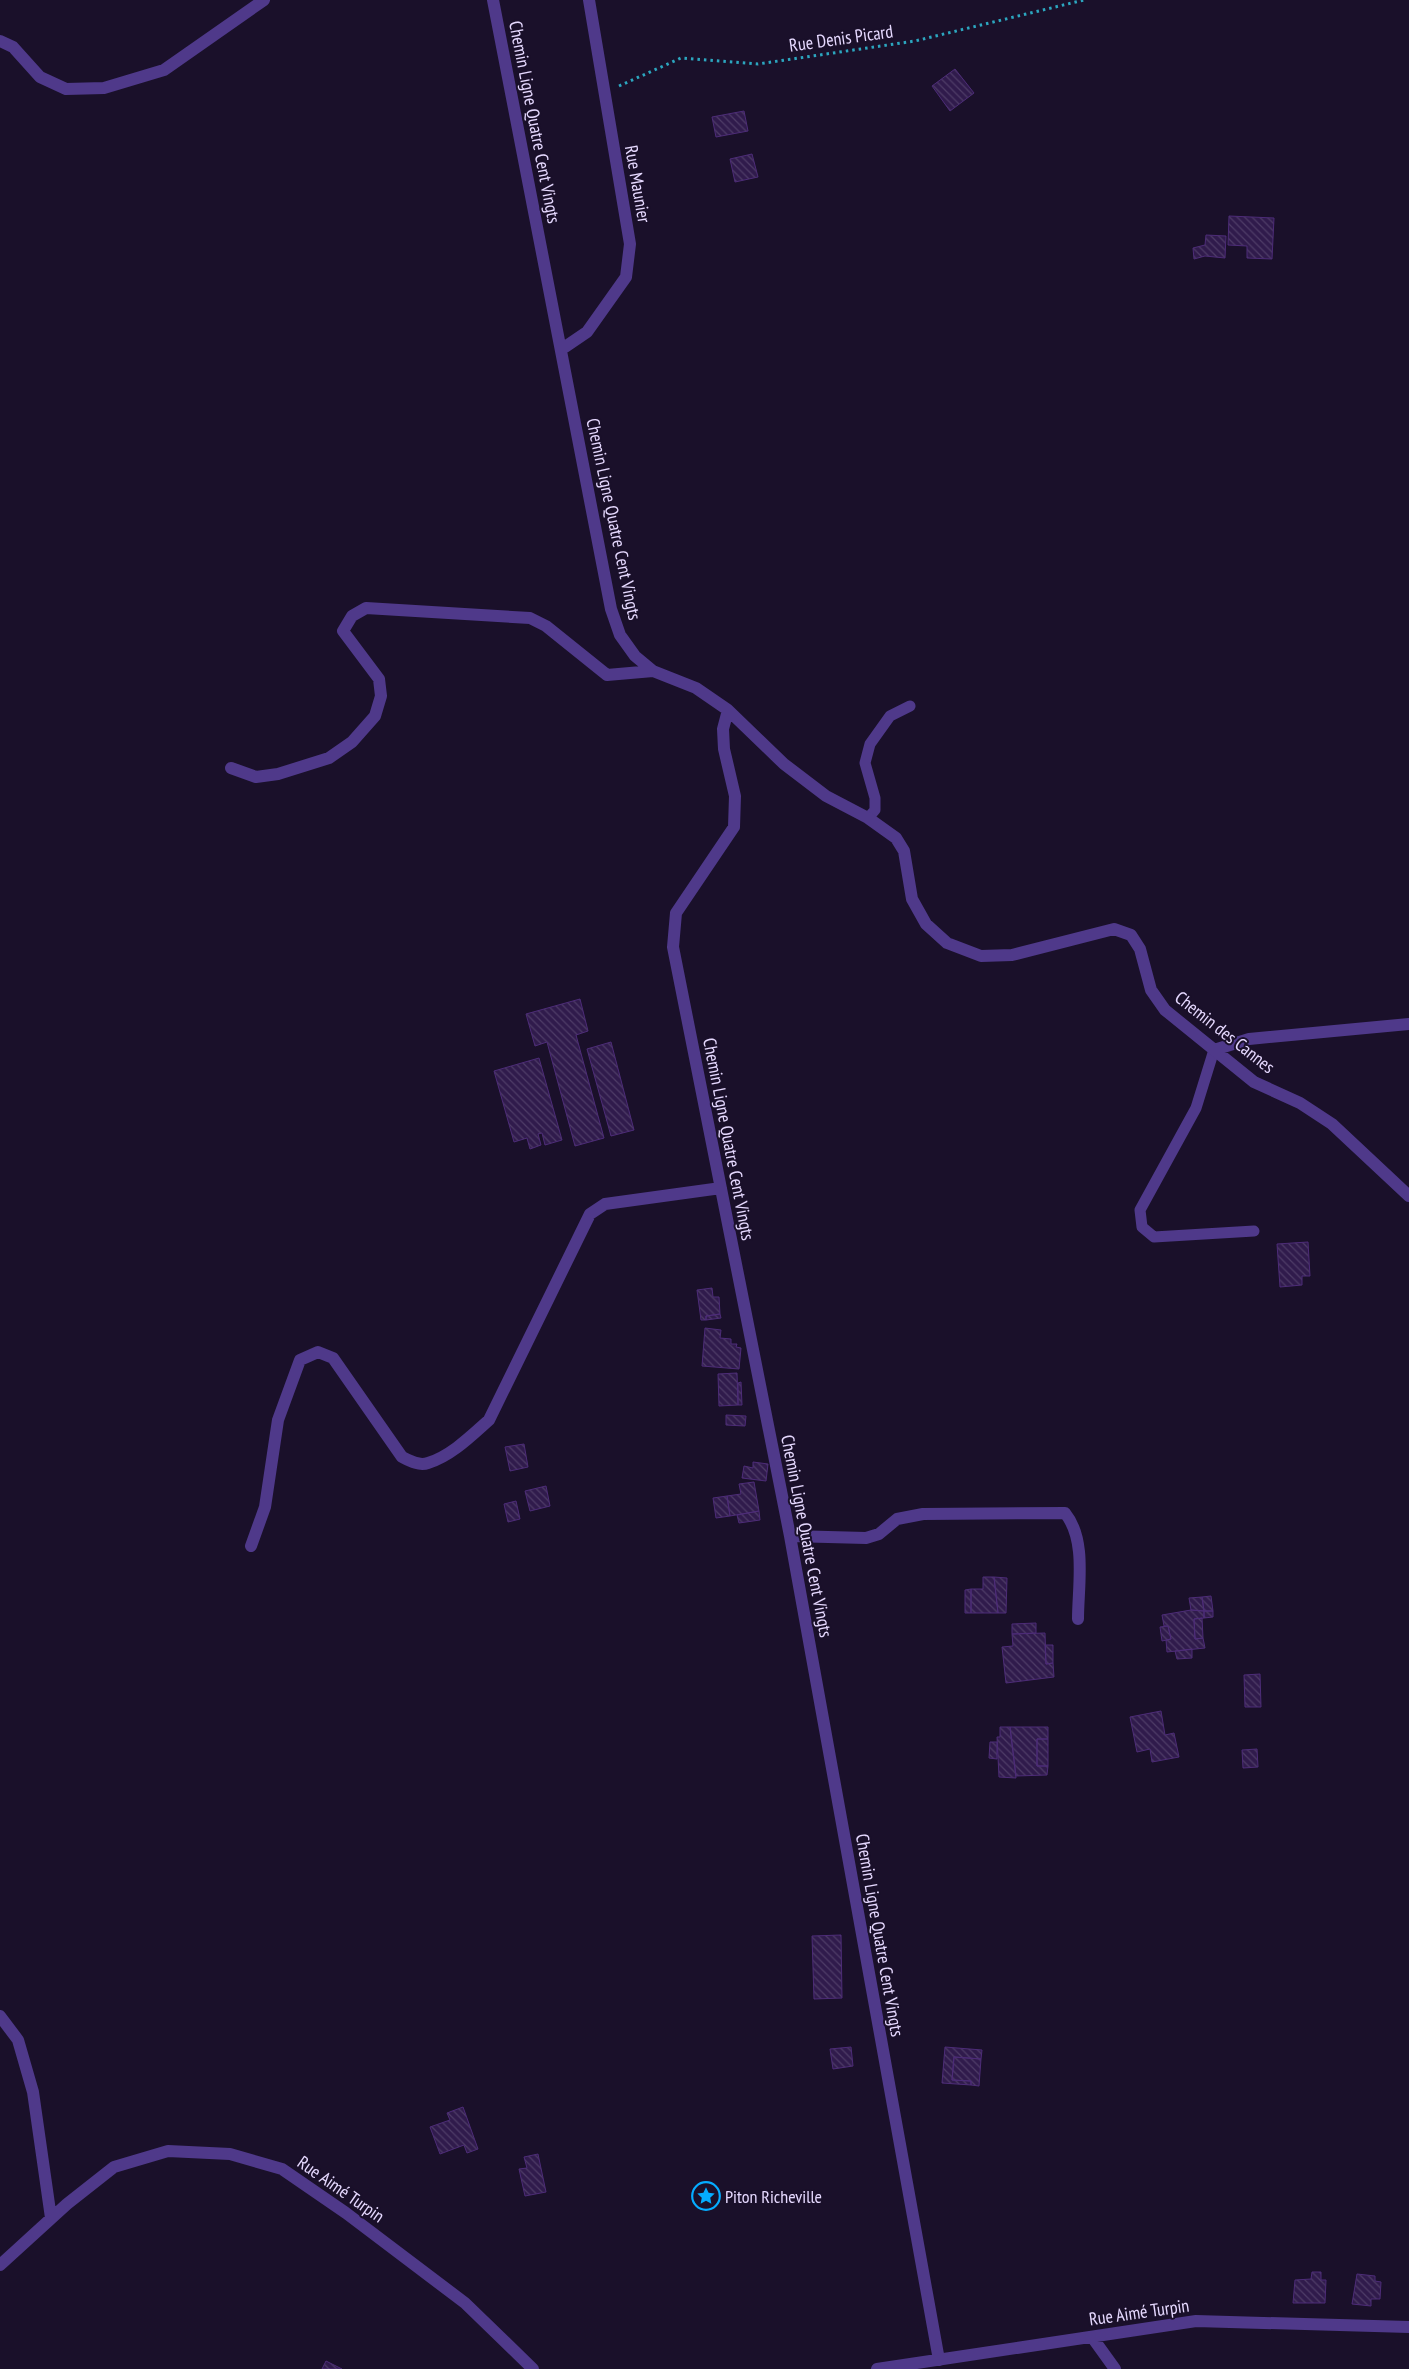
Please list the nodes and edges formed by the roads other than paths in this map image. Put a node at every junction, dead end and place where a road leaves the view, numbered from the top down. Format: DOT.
graph roads {
  1 [pos="264,0"];
  2 [pos="493,0"];
  3 [pos="589,0"];
  4 [pos="0,41"];
  5 [pos="562,349"];
  6 [pos="652,670"];
  7 [pos="910,706"];
  8 [pos="728,710"];
  9 [pos="231,768"];
  10 [pos="868,818"];
  11 [pos="1409,1024"];
  12 [pos="1214,1050"];
  13 [pos="721,1188"];
  14 [pos="1409,1196"];
  15 [pos="1254,1231"];
  16 [pos="790,1536"];
  17 [pos="251,1546"];
  18 [pos="1078,1619"];
  19 [pos="0,2016"];
  20 [pos="51,2218"];
  21 [pos="0,2265"];
  22 [pos="1409,2327"];
  23 [pos="1092,2337"];
  24 [pos="939,2360"];
  25 [pos="533,2369"];
  26 [pos="877,2369"];
  27 [pos="1115,2369"];
  1 -- 4 [label="street"];
  2 -- 5 [label="street, Chemin Ligne Quatre Cent Vingts"];
  3 -- 5 [label="street, Rue Maunier"];
  5 -- 6 [label="street, Chemin Ligne Quatre Cent Vingts"];
  6 -- 8 [label="street, Chemin Ligne Quatre Cent Vingts"];
  6 -- 9 [label="street"];
  7 -- 10 [label="lane"];
  8 -- 10 [label="street, Chemin des Cannes"];
  8 -- 13 [label="street, Chemin Ligne Quatre Cent Vingts"];
  10 -- 12 [label="street, Chemin des Cannes"];
  11 -- 12 [label="street"];
  12 -- 14 [label="street, Chemin des Cannes"];
  12 -- 15 [label="lane"];
  13 -- 16 [label="street, Chemin Ligne Quatre Cent Vingts"];
  13 -- 17 [label="street"];
  16 -- 18 [label="street"];
  16 -- 24 [label="street, Chemin Ligne Quatre Cent Vingts"];
  19 -- 20 [label="street"];
  20 -- 21 [label="street, Rue Aimé Turpin"];
  20 -- 25 [label="street, Rue Aimé Turpin"];
  22 -- 23 [label="street, Rue Aimé Turpin"];
  23 -- 24 [label="street, Rue Aimé Turpin"];
  23 -- 27 [label="street"];
  24 -- 26 [label="street, Rue Aimé Turpin"];
}
